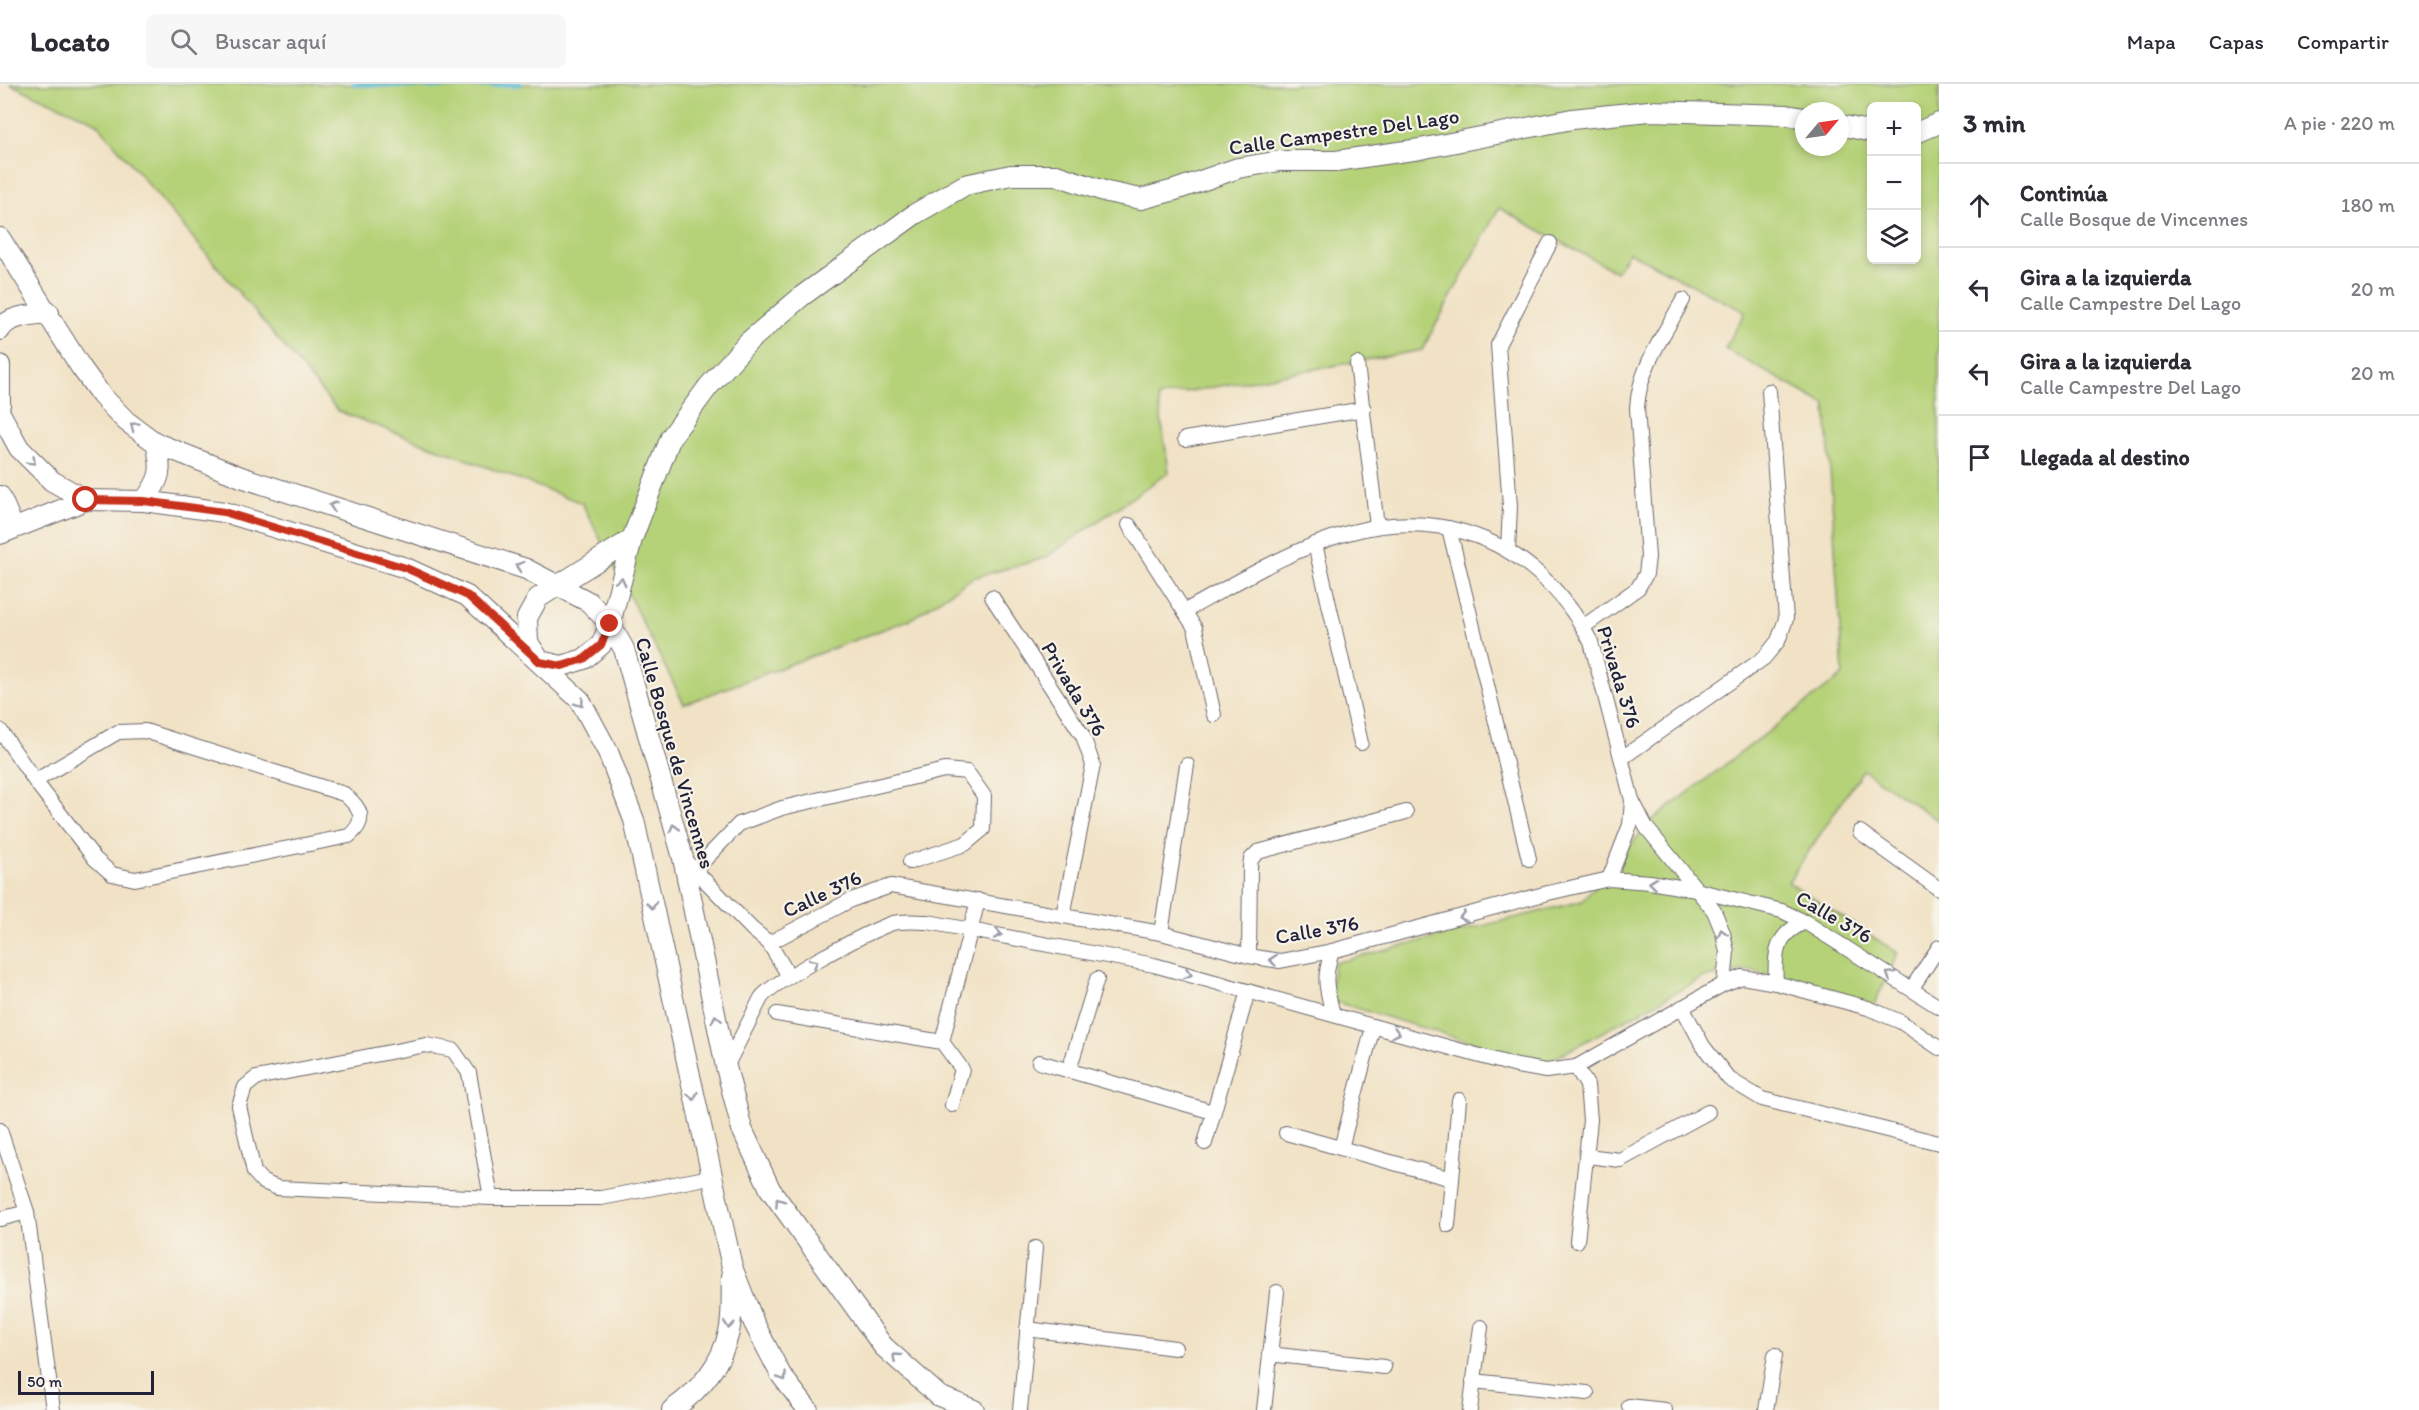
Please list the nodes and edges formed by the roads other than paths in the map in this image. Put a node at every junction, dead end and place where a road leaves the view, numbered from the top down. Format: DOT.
graph roads {
  1 [pos="1795,116"];
  2 [pos="1939,123"];
  3 [pos="1849,127"];
  4 [pos="1867,131"];
  5 [pos="1921,131"];
  6 [pos="0,237"];
  7 [pos="1550,243"];
  8 [pos="1683,300"];
  9 [pos="49,313"];
  10 [pos="0,330"];
  11 [pos="0,364"];
  12 [pos="1357,364"];
  13 [pos="1768,391"];
  14 [pos="0,405"];
  15 [pos="1364,409"];
  16 [pos="0,413"];
  17 [pos="1185,439"];
  18 [pos="156,444"];
  19 [pos="0,496"];
  20 [pos="86,500"];
  21 [pos="144,501"];
  22 [pos="1129,525"];
  23 [pos="1377,526"];
  24 [pos="1449,528"];
  25 [pos="3,532"];
  26 [pos="632,539"];
  27 [pos="1315,544"];
  28 [pos="1508,551"];
  29 [pos="558,586"];
  30 [pos="992,597"];
  31 [pos="1185,611"];
  32 [pos="610,624"];
  33 [pos="1583,627"];
  34 [pos="540,662"];
  35 [pos="1214,715"];
  36 [pos="0,730"];
  37 [pos="1361,743"];
  38 [pos="1622,758"];
  39 [pos="1187,765"];
  40 [pos="35,781"];
  41 [pos="1632,800"];
  42 [pos="1406,812"];
  43 [pos="1860,832"];
  44 [pos="1529,859"];
  45 [pos="910,862"];
  46 [pos="689,864"];
  47 [pos="1609,879"];
  48 [pos="1939,889"];
  49 [pos="1696,890"];
  50 [pos="978,900"];
  51 [pos="1063,916"];
  52 [pos="1805,922"];
  53 [pos="970,928"];
  54 [pos="1161,933"];
  55 [pos="770,942"];
  56 [pos="1939,947"];
  57 [pos="1332,951"];
  58 [pos="1249,956"];
  59 [pos="789,976"];
  60 [pos="1097,979"];
  61 [pos="1776,982"];
  62 [pos="1724,984"];
  63 [pos="1912,988"];
  64 [pos="1248,991"];
  65 [pos="1939,1006"];
  66 [pos="1682,1007"];
  67 [pos="777,1014"];
  68 [pos="1333,1014"];
  69 [pos="1373,1027"];
  70 [pos="942,1042"];
  71 [pos="1939,1048"];
  72 [pos="1039,1062"];
  73 [pos="726,1067"];
  74 [pos="1576,1067"];
  75 [pos="1069,1070"];
  76 [pos="1459,1100"];
  77 [pos="952,1105"];
  78 [pos="1213,1112"];
  79 [pos="1708,1112"];
  80 [pos="0,1130"];
  81 [pos="1286,1133"];
  82 [pos="1205,1143"];
  83 [pos="1939,1143"];
  84 [pos="1341,1148"];
  85 [pos="1587,1156"];
  86 [pos="711,1177"];
  87 [pos="1452,1179"];
  88 [pos="491,1198"];
  89 [pos="27,1212"];
  90 [pos="0,1219"];
  91 [pos="1448,1225"];
  92 [pos="1577,1241"];
  93 [pos="1035,1248"];
  94 [pos="732,1267"];
  95 [pos="1277,1292"];
  96 [pos="1481,1327"];
  97 [pos="1027,1329"];
  98 [pos="1175,1348"];
  99 [pos="1269,1354"];
  100 [pos="1775,1355"];
  101 [pos="1384,1366"];
  102 [pos="1473,1381"];
  103 [pos="1587,1393"];
  104 [pos="1629,1406"];
  105 [pos="53,1410"];
  106 [pos="672,1410"];
  107 [pos="808,1410"];
  108 [pos="974,1410"];
  109 [pos="1020,1410"];
  110 [pos="1264,1410"];
  111 [pos="1470,1410"];
  112 [pos="1665,1410"];
  113 [pos="1766,1410"];
  1 -- 26 [label="main road, Calle Campestre Del Lago"];
  2 -- 5 [label="main road"];
  3 -- 4 [label="main road"];
  6 -- 9 [label="main road, Calle Bosque de Vincennes"];
  7 -- 28 [label="street"];
  8 -- 33 [label="street"];
  9 -- 10 [label="main road"];
  18 -- 9 [label="main road, Calle Bosque de Vincennes, one-way"];
  11 -- 14 [label="main road"];
  12 -- 15 [label="street"];
  13 -- 38 [label="street"];
  15 -- 17 [label="street"];
  15 -- 23 [label="street"];
  16 -- 20 [label="main road, one-way"];
  18 -- 21 [label="main road"];
  29 -- 18 [label="main road, Calle Bosque de Vincennes, one-way"];
  19 -- 25 [label="main road"];
  20 -- 21 [label="main road"];
  20 -- 25 [label="main road"];
  21 -- 34 [label="main road"];
  22 -- 31 [label="street"];
  23 -- 24 [label="street, Privada 376"];
  23 -- 27 [label="street, Privada 376"];
  24 -- 28 [label="street, Privada 376"];
  24 -- 44 [label="street"];
  26 -- 29 [label="main road"];
  32 -- 26 [label="main road, Calle Campestre Del Lago, one-way"];
  27 -- 31 [label="street, Privada 376"];
  27 -- 37 [label="street"];
  28 -- 33 [label="street, Privada 376"];
  29 -- 32 [label="main road, Calle Bosque de Vincennes"];
  29 -- 34 [label="main road"];
  30 -- 51 [label="street, Privada 376"];
  31 -- 35 [label="street"];
  32 -- 34 [label="main road, Calle Campestre Del Lago"];
  46 -- 32 [label="main road, Calle Bosque de Vincennes, one-way"];
  33 -- 38 [label="street, Privada 376"];
  34 -- 86 [label="main road, one-way"];
  36 -- 40 [label="street"];
  38 -- 41 [label="street, Privada 376"];
  39 -- 54 [label="street"];
  40 -- 40 [label="street"];
  41 -- 47 [label="street"];
  41 -- 49 [label="street"];
  42 -- 58 [label="street"];
  43 -- 48 [label="street"];
  45 -- 46 [label="street"];
  46 -- 55 [label="street, Calle 376"];
  73 -- 46 [label="main road, Calle Bosque de Vincennes, one-way"];
  49 -- 47 [label="street, Calle 376, one-way"];
  47 -- 57 [label="street, Calle 376, one-way"];
  49 -- 52 [label="street, Calle 376"];
  62 -- 49 [label="street, one-way"];
  50 -- 51 [label="street, Calle 376"];
  50 -- 53 [label="street"];
  50 -- 55 [label="street, Calle 376"];
  51 -- 54 [label="street, Calle 376"];
  52 -- 61 [label="street"];
  63 -- 52 [label="street, Calle 376, one-way"];
  59 -- 53 [label="street, one-way"];
  53 -- 64 [label="street, one-way"];
  53 -- 70 [label="street"];
  54 -- 58 [label="street, Calle 376"];
  55 -- 59 [label="street"];
  56 -- 63 [label="street"];
  57 -- 58 [label="street, Calle 376, one-way"];
  57 -- 68 [label="street"];
  59 -- 73 [label="street"];
  60 -- 75 [label="street"];
  61 -- 62 [label="street"];
  61 -- 71 [label="street"];
  62 -- 66 [label="street"];
  63 -- 65 [label="street, Calle 376"];
  64 -- 68 [label="street"];
  64 -- 78 [label="street"];
  66 -- 74 [label="street"];
  66 -- 83 [label="street"];
  67 -- 70 [label="street"];
  68 -- 69 [label="street"];
  69 -- 74 [label="street, one-way"];
  69 -- 84 [label="street"];
  70 -- 77 [label="street"];
  72 -- 75 [label="street"];
  108 -- 73 [label="main road, Calle Bosque de Vincennes, one-way"];
  74 -- 85 [label="street"];
  75 -- 78 [label="street"];
  76 -- 87 [label="street"];
  78 -- 82 [label="street"];
  79 -- 85 [label="street"];
  80 -- 89 [label="street"];
  81 -- 84 [label="street"];
  84 -- 87 [label="street"];
  85 -- 92 [label="street"];
  86 -- 88 [label="street"];
  86 -- 94 [label="main road"];
  87 -- 91 [label="street"];
  88 -- 88 [label="street"];
  89 -- 90 [label="street"];
  89 -- 105 [label="street"];
  93 -- 97 [label="street"];
  94 -- 106 [label="main road, one-way"];
  94 -- 107 [label="main road, one-way"];
  95 -- 99 [label="street"];
  96 -- 102 [label="street"];
  97 -- 98 [label="street"];
  97 -- 109 [label="street"];
  99 -- 101 [label="street"];
  99 -- 110 [label="street"];
  100 -- 113 [label="street"];
  102 -- 103 [label="street"];
  102 -- 111 [label="street"];
  104 -- 112 [label="street"];
}
